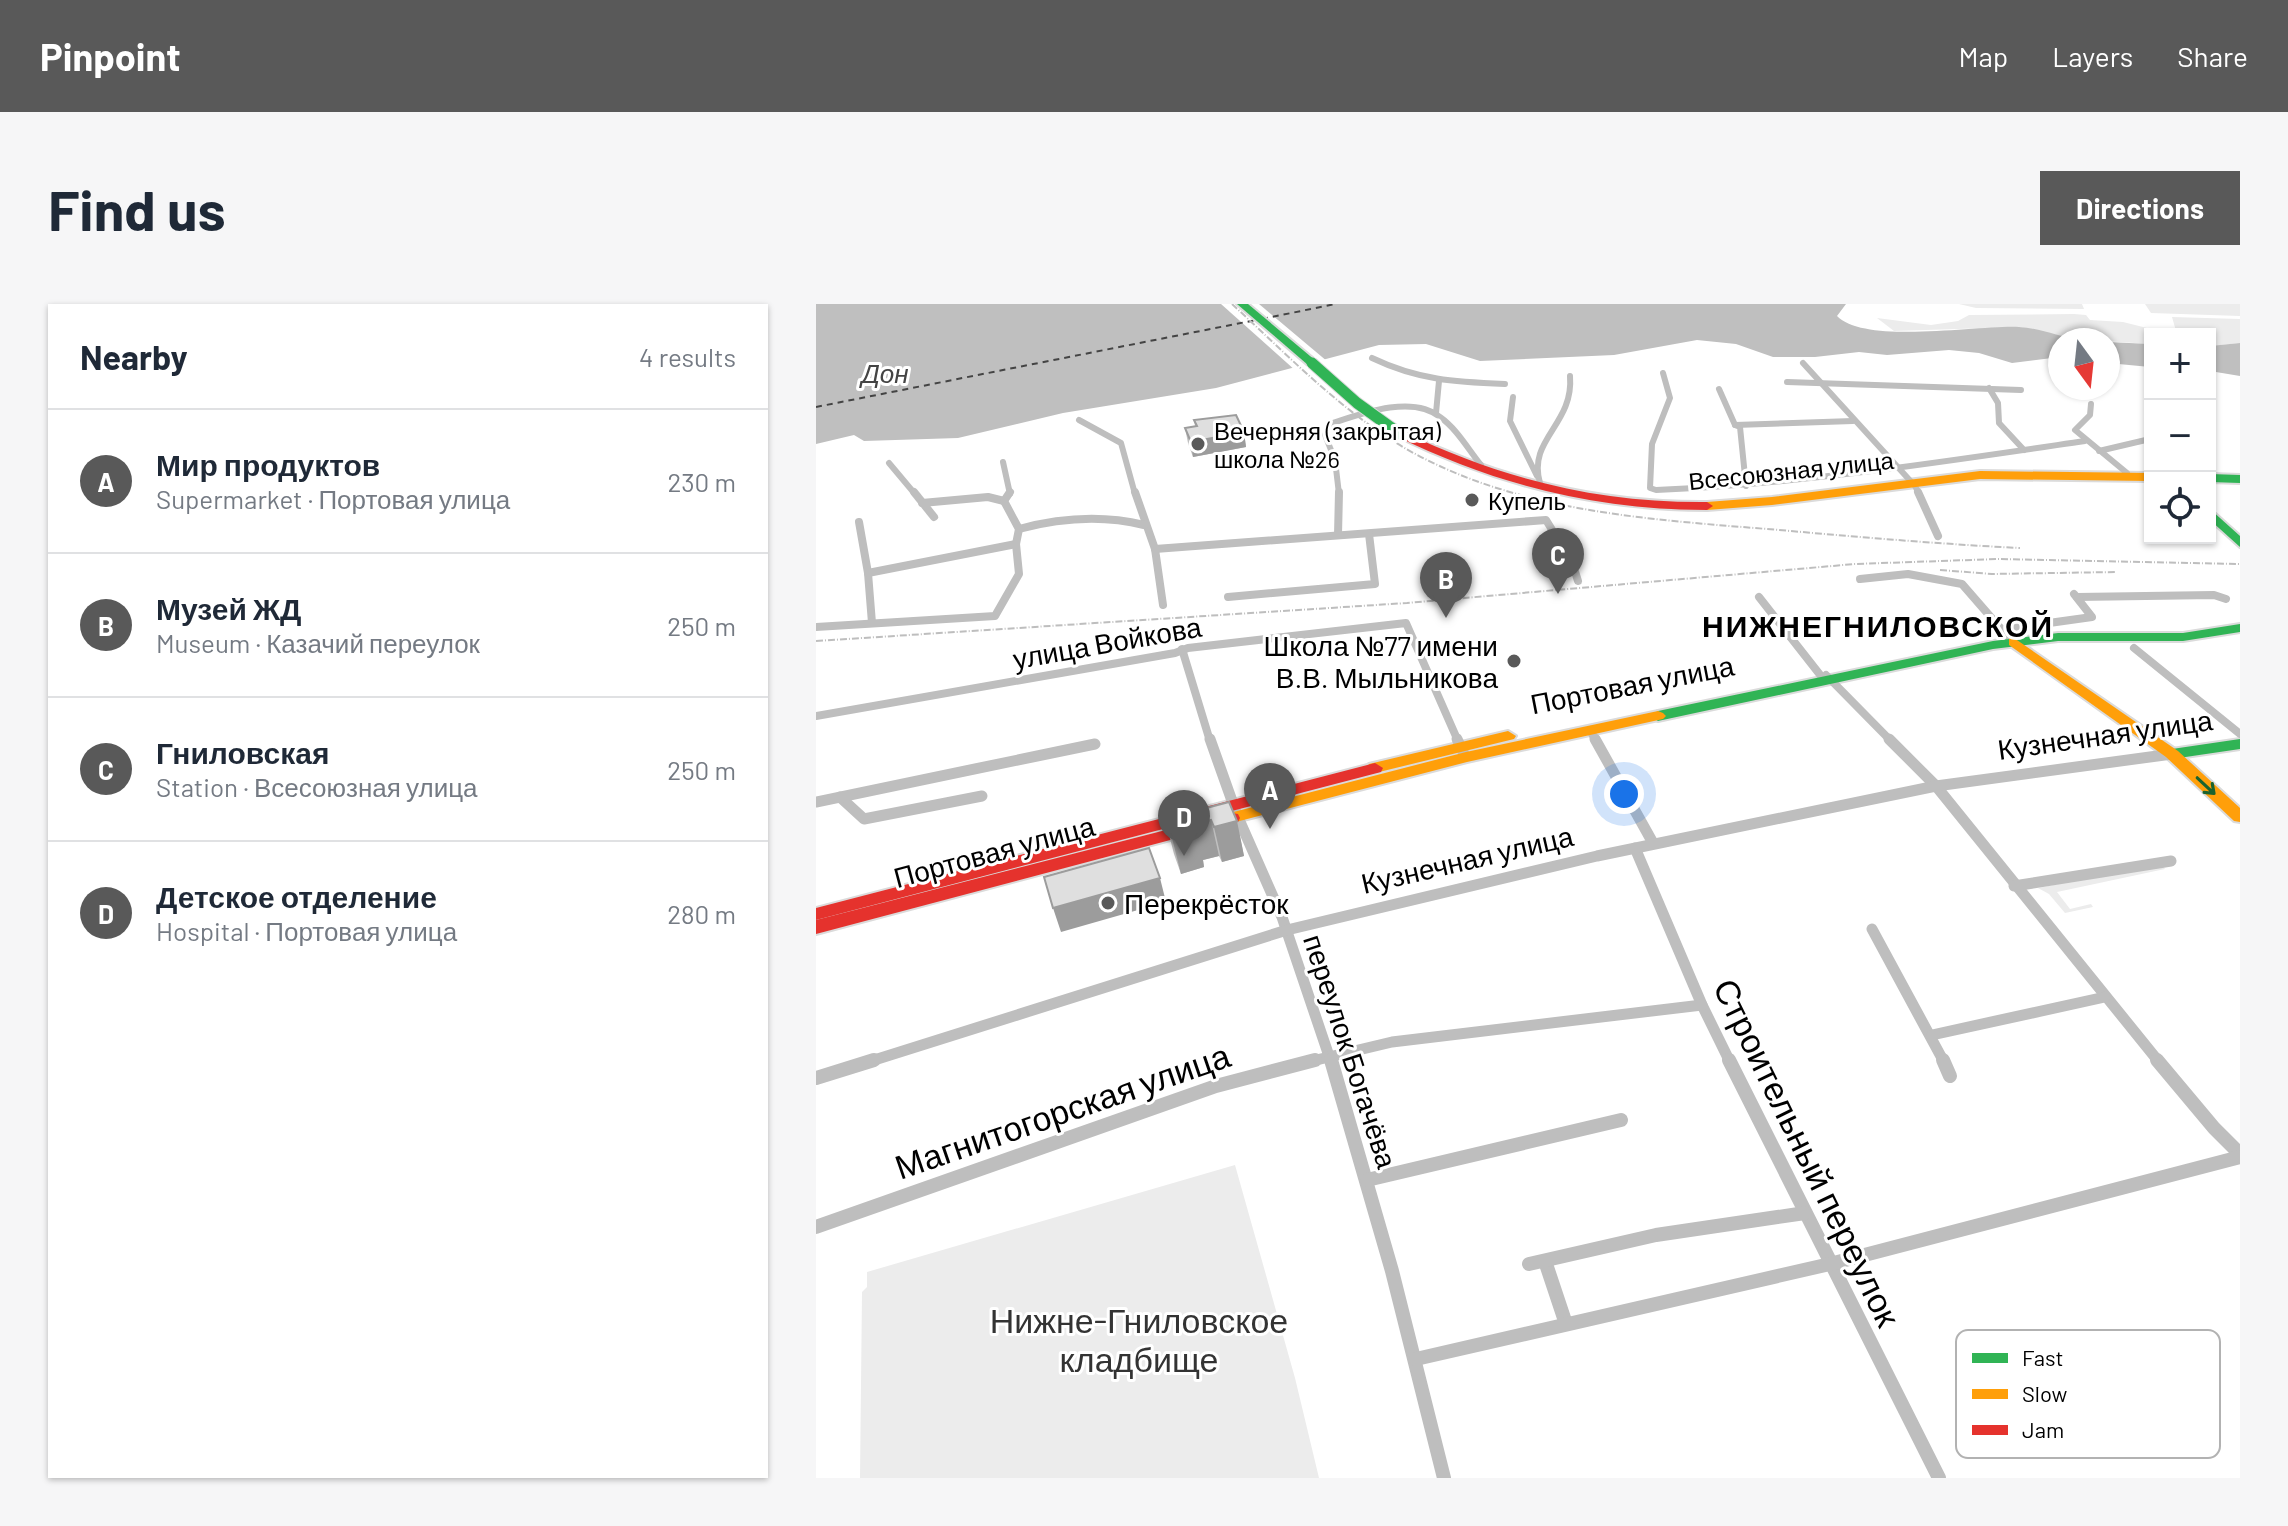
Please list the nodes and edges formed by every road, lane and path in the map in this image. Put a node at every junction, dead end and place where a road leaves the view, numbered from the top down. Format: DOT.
graph roads {
  1 [pos="1242,304"];
  2 [pos="1254,304"];
  3 [pos="1372,358"];
  4 [pos="1803,363"];
  5 [pos="1663,373"];
  6 [pos="1570,376"];
  7 [pos="1439,381"];
  8 [pos="1787,382"];
  9 [pos="1819,382"];
  10 [pos="1505,384"];
  11 [pos="1989,388"];
  12 [pos="1719,389"];
  13 [pos="2021,390"];
  14 [pos="1513,397"];
  15 [pos="2091,404"];
  16 [pos="1436,413"];
  17 [pos="1079,420"];
  18 [pos="1853,421"];
  19 [pos="1735,425"];
  20 [pos="1405,432"];
  21 [pos="2144,440"];
  22 [pos="2085,441"];
  23 [pos="2024,450"];
  24 [pos="2099,451"];
  25 [pos="1003,462"];
  26 [pos="889,463"];
  27 [pos="1472,464"];
  28 [pos="1905,476"];
  29 [pos="2144,476"];
  30 [pos="2216,478"];
  31 [pos="2240,479"];
  32 [pos="1538,480"];
  33 [pos="1746,486"];
  34 [pos="1004,501"];
  35 [pos="922,503"];
  36 [pos="2216,513"];
  37 [pos="934,517"];
  38 [pos="2216,519"];
  39 [pos="859,522"];
  40 [pos="1144,525"];
  41 [pos="1019,529"];
  42 [pos="1369,534"];
  43 [pos="1338,535"];
  44 [pos="1938,536"];
  45 [pos="2240,536"];
  46 [pos="2240,543"];
  47 [pos="1016,544"];
  48 [pos="1155,549"];
  49 [pos="868,573"];
  50 [pos="1860,579"];
  51 [pos="1578,581"];
  52 [pos="1228,597"];
  53 [pos="1759,597"];
  54 [pos="2226,599"];
  55 [pos="1163,605"];
  56 [pos="2240,621"];
  57 [pos="872,623"];
  58 [pos="816,627"];
  59 [pos="2240,628"];
  60 [pos="2007,636"];
  61 [pos="2134,648"];
  62 [pos="1182,649"];
  63 [pos="1826,676"];
  64 [pos="816,716"];
  65 [pos="1590,730"];
  66 [pos="2240,734"];
  67 [pos="1095,744"];
  68 [pos="2240,744"];
  69 [pos="1463,752"];
  70 [pos="2172,754"];
  71 [pos="1936,786"];
  72 [pos="982,796"];
  73 [pos="840,797"];
  74 [pos="816,802"];
  75 [pos="1235,809"];
  76 [pos="2240,817"];
  77 [pos="1653,843"];
  78 [pos="1635,848"];
  79 [pos="2171,861"];
  80 [pos="2014,886"];
  81 [pos="816,914"];
  82 [pos="816,927"];
  83 [pos="1872,929"];
  84 [pos="1287,930"];
  85 [pos="2105,997"];
  86 [pos="1702,1005"];
  87 [pos="1932,1035"];
  88 [pos="1329,1056"];
  89 [pos="1950,1076"];
  90 [pos="816,1078"];
  91 [pos="1621,1120"];
  92 [pos="2240,1156"];
  93 [pos="1367,1180"];
  94 [pos="1805,1213"];
  95 [pos="816,1227"];
  96 [pos="1830,1264"];
  97 [pos="1566,1324"];
  98 [pos="1416,1359"];
  99 [pos="1444,1478"];
  100 [pos="1939,1478"];
  1 -- 20 [label="main road, bridge"];
  2 -- 20 [label="main road"];
  3 -- 7 [label="street"];
  4 -- 9 [label="street"];
  5 -- 33 [label="street"];
  6 -- 32 [label="street"];
  7 -- 10 [label="street"];
  7 -- 16 [label="street"];
  8 -- 9 [label="street"];
  9 -- 11 [label="street"];
  9 -- 18 [label="street"];
  11 -- 13 [label="street"];
  11 -- 23 [label="street"];
  12 -- 19 [label="street"];
  14 -- 32 [label="street"];
  15 -- 22 [label="street"];
  16 -- 27 [label="street"];
  16 -- 43 [label="street"];
  17 -- 40 [label="street"];
  18 -- 19 [label="street"];
  18 -- 28 [label="street"];
  19 -- 33 [label="street"];
  20 -- 27 [label="main road, Всесоюзная улица"];
  21 -- 24 [label="street"];
  22 -- 23 [label="street"];
  22 -- 24 [label="street"];
  23 -- 28 [label="street"];
  24 -- 29 [label="street"];
  25 -- 34 [label="street"];
  26 -- 35 [label="street"];
  27 -- 28 [label="main road, Всесоюзная улица"];
  27 -- 32 [label="main road, Всесоюзная улица"];
  28 -- 29 [label="main road, Всесоюзная улица"];
  28 -- 32 [label="main road, Всесоюзная улица"];
  28 -- 33 [label="street"];
  28 -- 44 [label="street"];
  30 -- 31 [label="main road"];
  34 -- 35 [label="street"];
  34 -- 41 [label="street"];
  35 -- 37 [label="street"];
  36 -- 45 [label="main road"];
  38 -- 46 [label="main road"];
  39 -- 49 [label="street"];
  40 -- 41 [label="street"];
  40 -- 48 [label="street"];
  41 -- 47 [label="street"];
  42 -- 43 [label="street"];
  42 -- 51 [label="street"];
  42 -- 52 [label="street"];
  43 -- 48 [label="street"];
  47 -- 49 [label="street"];
  47 -- 57 [label="street"];
  48 -- 55 [label="street"];
  49 -- 57 [label="street"];
  50 -- 60 [label="street"];
  53 -- 63 [label="street"];
  54 -- 60 [label="street"];
  56 -- 60 [label="main road, Портовая улица"];
  57 -- 58 [label="street"];
  59 -- 60 [label="main road, Портовая улица"];
  60 -- 63 [label="main road, Портовая улица"];
  60 -- 70 [label="main road"];
  61 -- 66 [label="street"];
  62 -- 64 [label="street, улица Войкова"];
  62 -- 69 [label="street, улица Войкова"];
  62 -- 75 [label="street, переулок Богачёва"];
  63 -- 65 [label="main road, Портовая улица"];
  63 -- 69 [label="main road, Портовая улица"];
  63 -- 71 [label="street"];
  65 -- 69 [label="main road, Портовая улица"];
  65 -- 77 [label="street"];
  67 -- 73 [label="street"];
  68 -- 70 [label="main road, Кузнечная улица"];
  69 -- 75 [label="main road, Портовая улица"];
  70 -- 71 [label="street, Кузнечная улица"];
  70 -- 76 [label="main road, one-way"];
  71 -- 77 [label="street, Кузнечная улица"];
  71 -- 80 [label="street"];
  72 -- 73 [label="street"];
  73 -- 74 [label="street"];
  75 -- 81 [label="main road, Портовая улица"];
  75 -- 82 [label="main road, Портовая улица"];
  75 -- 84 [label="street, переулок Богачёва"];
  77 -- 78 [label="street, Кузнечная улица"];
  78 -- 84 [label="street, Кузнечная улица"];
  78 -- 86 [label="street, Строительный переулок"];
  79 -- 80 [label="street"];
  80 -- 85 [label="street"];
  83 -- 87 [label="street"];
  84 -- 88 [label="street, переулок Богачёва"];
  84 -- 90 [label="street, Кузнечная улица"];
  85 -- 87 [label="street"];
  85 -- 92 [label="street"];
  86 -- 88 [label="street, Магнитогорская улица"];
  86 -- 94 [label="street, Строительный переулок"];
  87 -- 89 [label="street"];
  88 -- 93 [label="street, переулок Богачёва"];
  88 -- 95 [label="street, Магнитогорская улица"];
  91 -- 93 [label="street"];
  92 -- 96 [label="street"];
  93 -- 98 [label="street, переулок Богачёва"];
  94 -- 96 [label="street, Строительный переулок"];
  94 -- 97 [label="street"];
  96 -- 97 [label="street"];
  96 -- 100 [label="street, Строительный переулок"];
  97 -- 98 [label="street"];
  98 -- 99 [label="street, переулок Богачёва"];
}
